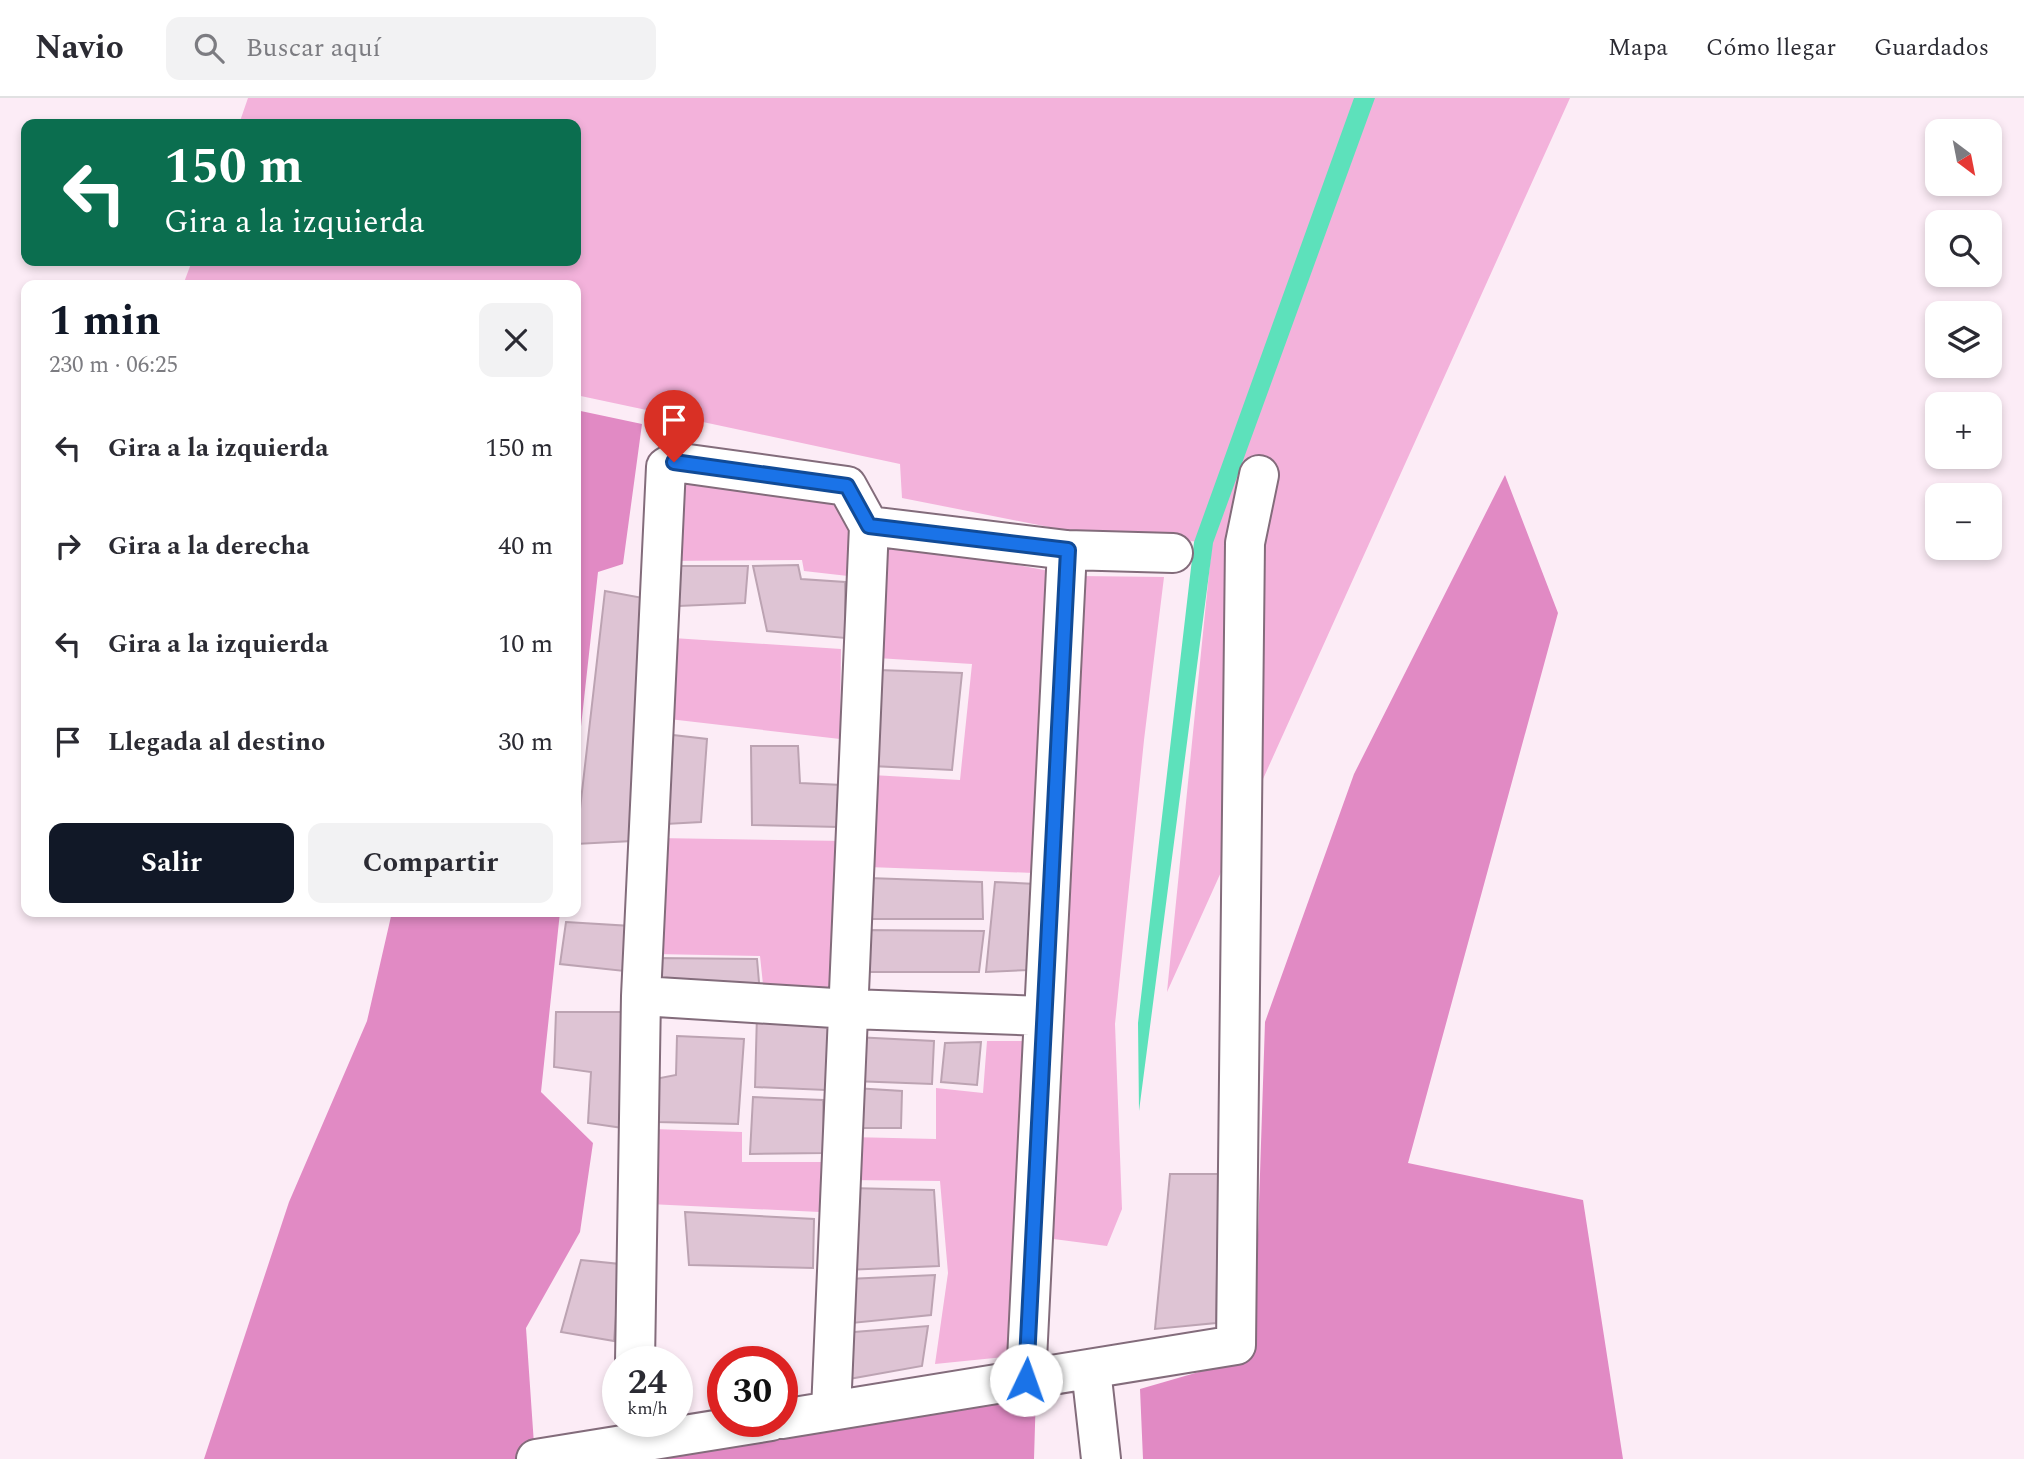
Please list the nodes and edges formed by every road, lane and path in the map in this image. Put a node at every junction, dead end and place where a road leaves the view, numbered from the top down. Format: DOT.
graph roads {
  1 [pos="1259,475"];
  2 [pos="869,526"];
  3 [pos="1068,550"];
  4 [pos="1173,552"];
  5 [pos="641,996"];
  6 [pos="849,1009"];
  7 [pos="1043,1016"];
  8 [pos="635,1346"];
  9 [pos="1091,1369"];
  10 [pos="1026,1380"];
  11 [pos="831,1411"];
  12 [pos="798,1416"];
  13 [pos="616,1437"];
  14 [pos="536,1459"];
  15 [pos="1101,1459"];
  1 -- 9 [label="street"];
  2 -- 3 [label="street"];
  2 -- 5 [label="street"];
  2 -- 6 [label="street"];
  3 -- 4 [label="street"];
  3 -- 7 [label="street"];
  5 -- 6 [label="street"];
  5 -- 8 [label="street"];
  6 -- 7 [label="street"];
  6 -- 11 [label="street"];
  7 -- 10 [label="street"];
  9 -- 10 [label="street"];
  9 -- 15 [label="street"];
  10 -- 11 [label="street"];
  11 -- 12 [label="street"];
  13 -- 14 [label="street"];
}
